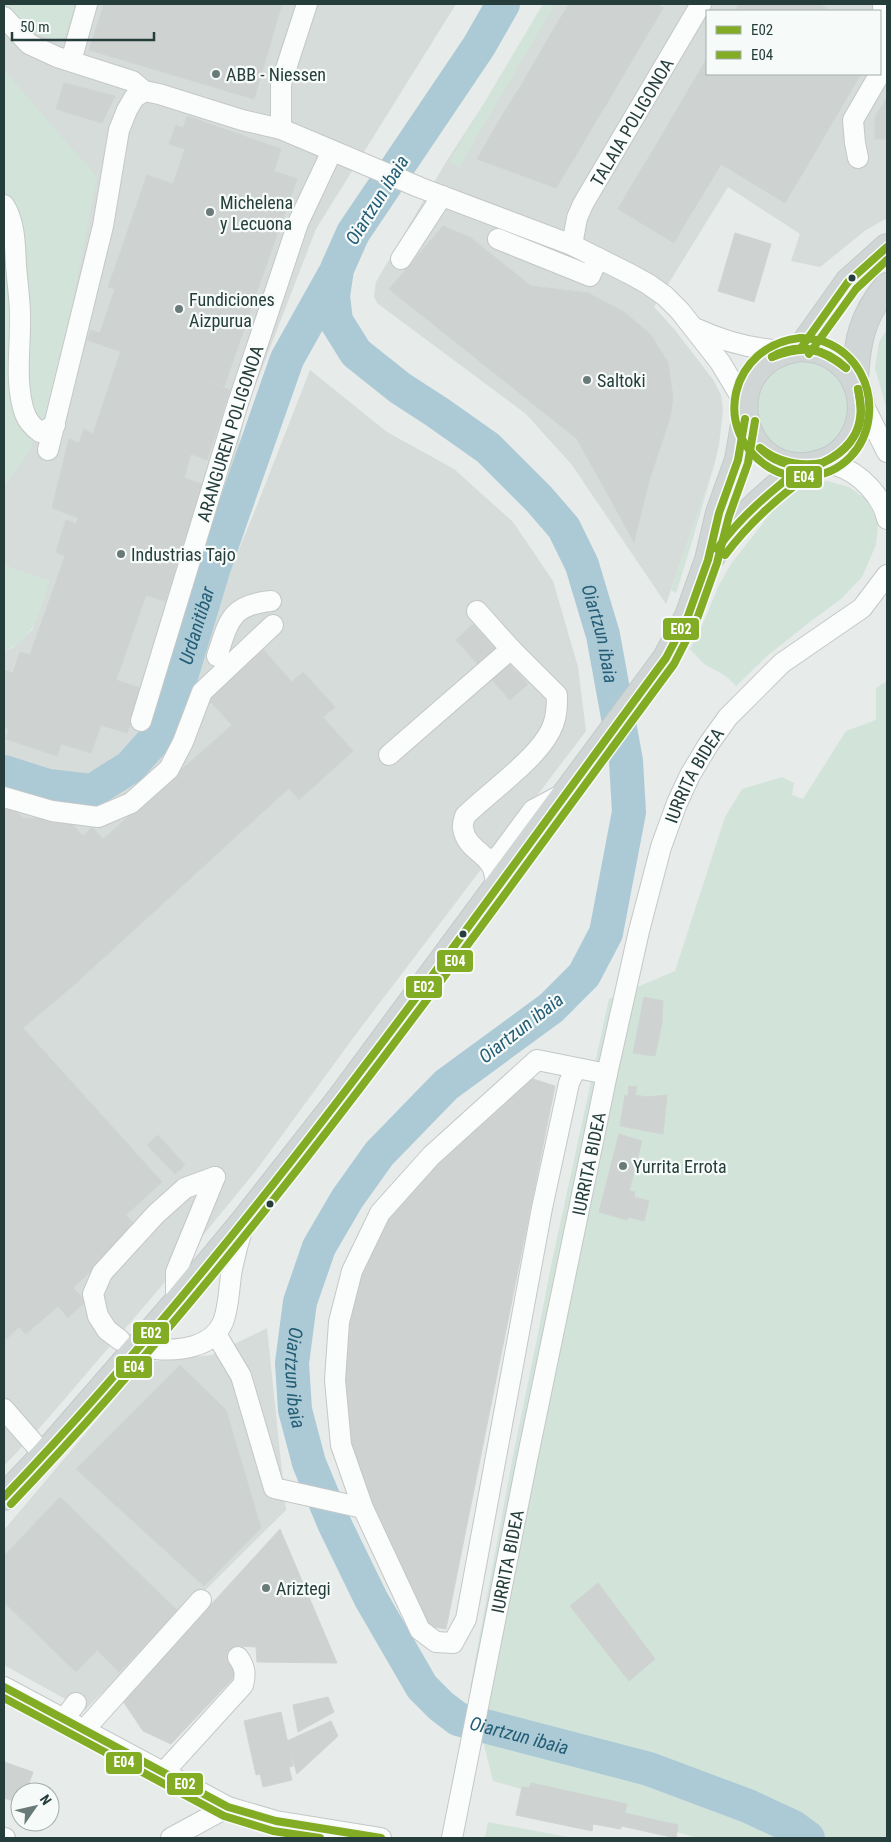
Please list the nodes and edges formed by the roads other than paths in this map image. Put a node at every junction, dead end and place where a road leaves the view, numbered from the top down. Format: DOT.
graph roads {
  1 [pos="87,4"];
  2 [pos="307,4"];
  3 [pos="701,4"];
  4 [pos="883,4"];
  5 [pos="4,17"];
  6 [pos="70,61"];
  7 [pos="881,72"];
  8 [pos="879,75"];
  9 [pos="144,92"];
  10 [pos="281,129"];
  11 [pos="332,151"];
  12 [pos="858,158"];
  13 [pos="442,196"];
  14 [pos="4,205"];
  15 [pos="498,239"];
  16 [pos="572,245"];
  17 [pos="887,247"];
  18 [pos="598,258"];
  19 [pos="401,259"];
  20 [pos="887,286"];
  21 [pos="694,327"];
  22 [pos="792,350"];
  23 [pos="858,390"];
  24 [pos="744,410"];
  25 [pos="54,425"];
  26 [pos="48,450"];
  27 [pos="887,452"];
  28 [pos="813,465"];
  29 [pos="887,519"];
  30 [pos="708,560"];
  31 [pos="887,575"];
  32 [pos="271,601"];
  33 [pos="477,611"];
  34 [pos="273,624"];
  35 [pos="511,649"];
  36 [pos="217,656"];
  37 [pos="141,720"];
  38 [pos="389,755"];
  39 [pos="567,792"];
  40 [pos="4,797"];
  41 [pos="487,858"];
  42 [pos="495,888"];
  43 [pos="576,1068"];
  44 [pos="607,1074"];
  45 [pos="244,1221"];
  46 [pos="176,1303"];
  47 [pos="216,1334"];
  48 [pos="120,1340"];
  49 [pos="156,1349"];
  50 [pos="4,1410"];
  51 [pos="496,1453"];
  52 [pos="44,1455"];
  53 [pos="527,1460"];
  54 [pos="4,1497"];
  55 [pos="355,1507"];
  56 [pos="201,1600"];
  57 [pos="466,1619"];
  58 [pos="495,1627"];
  59 [pos="238,1657"];
  60 [pos="4,1687"];
  61 [pos="76,1703"];
  62 [pos="64,1719"];
  63 [pos="84,1730"];
  64 [pos="163,1773"];
  65 [pos="228,1807"];
  66 [pos="171,1838"];
  67 [pos="381,1838"];
  68 [pos="452,1838"];
  1 -- 6 [label="street"];
  2 -- 10 [label="street"];
  3 -- 16 [label="street, TALAIA POLIGONOA"];
  4 -- 7 [label="street"];
  5 -- 6 [label="street"];
  6 -- 9 [label="street"];
  8 -- 12 [label="street"];
  9 -- 10 [label="street"];
  9 -- 25 [label="street"];
  10 -- 11 [label="street"];
  11 -- 13 [label="street"];
  11 -- 37 [label="street, ARANGUREN POLIGONOA"];
  13 -- 16 [label="street"];
  13 -- 19 [label="street"];
  14 -- 25 [label="street"];
  15 -- 18 [label="street"];
  16 -- 18 [label="street"];
  17 -- 22 [label="main road"];
  18 -- 21 [label="street"];
  20 -- 23 [label="main road"];
  21 -- 22 [label="street"];
  21 -- 24 [label="street"];
  22 -- 23 [label="main road"];
  22 -- 24 [label="main road"];
  23 -- 27 [label="street"];
  23 -- 28 [label="main road"];
  24 -- 28 [label="main road"];
  24 -- 30 [label="main road"];
  25 -- 26 [label="street"];
  28 -- 29 [label="street"];
  28 -- 30 [label="main road"];
  30 -- 39 [label="main road"];
  31 -- 44 [label="street, IURRITA BIDEA"];
  32 -- 36 [label="street"];
  33 -- 35 [label="street"];
  34 -- 40 [label="street"];
  35 -- 38 [label="street"];
  35 -- 41 [label="street"];
  39 -- 41 [label="street"];
  39 -- 42 [label="main road"];
  41 -- 42 [label="street"];
  42 -- 45 [label="main road"];
  43 -- 44 [label="street"];
  43 -- 51 [label="street"];
  43 -- 55 [label="street"];
  44 -- 53 [label="street, IURRITA BIDEA"];
  45 -- 46 [label="main road"];
  45 -- 47 [label="street"];
  46 -- 48 [label="street"];
  46 -- 52 [label="main road"];
  47 -- 49 [label="street"];
  47 -- 55 [label="street"];
  50 -- 52 [label="street"];
  51 -- 53 [label="street"];
  51 -- 57 [label="street"];
  52 -- 54 [label="main road"];
  53 -- 58 [label="street, IURRITA BIDEA"];
  55 -- 57 [label="street"];
  56 -- 63 [label="street"];
  57 -- 58 [label="street"];
  58 -- 68 [label="street, IURRITA BIDEA"];
  59 -- 64 [label="street"];
  60 -- 62 [label="street"];
  61 -- 62 [label="street"];
  62 -- 63 [label="street"];
  63 -- 64 [label="street"];
  64 -- 65 [label="street"];
  65 -- 66 [label="street"];
  65 -- 67 [label="street"];
}
